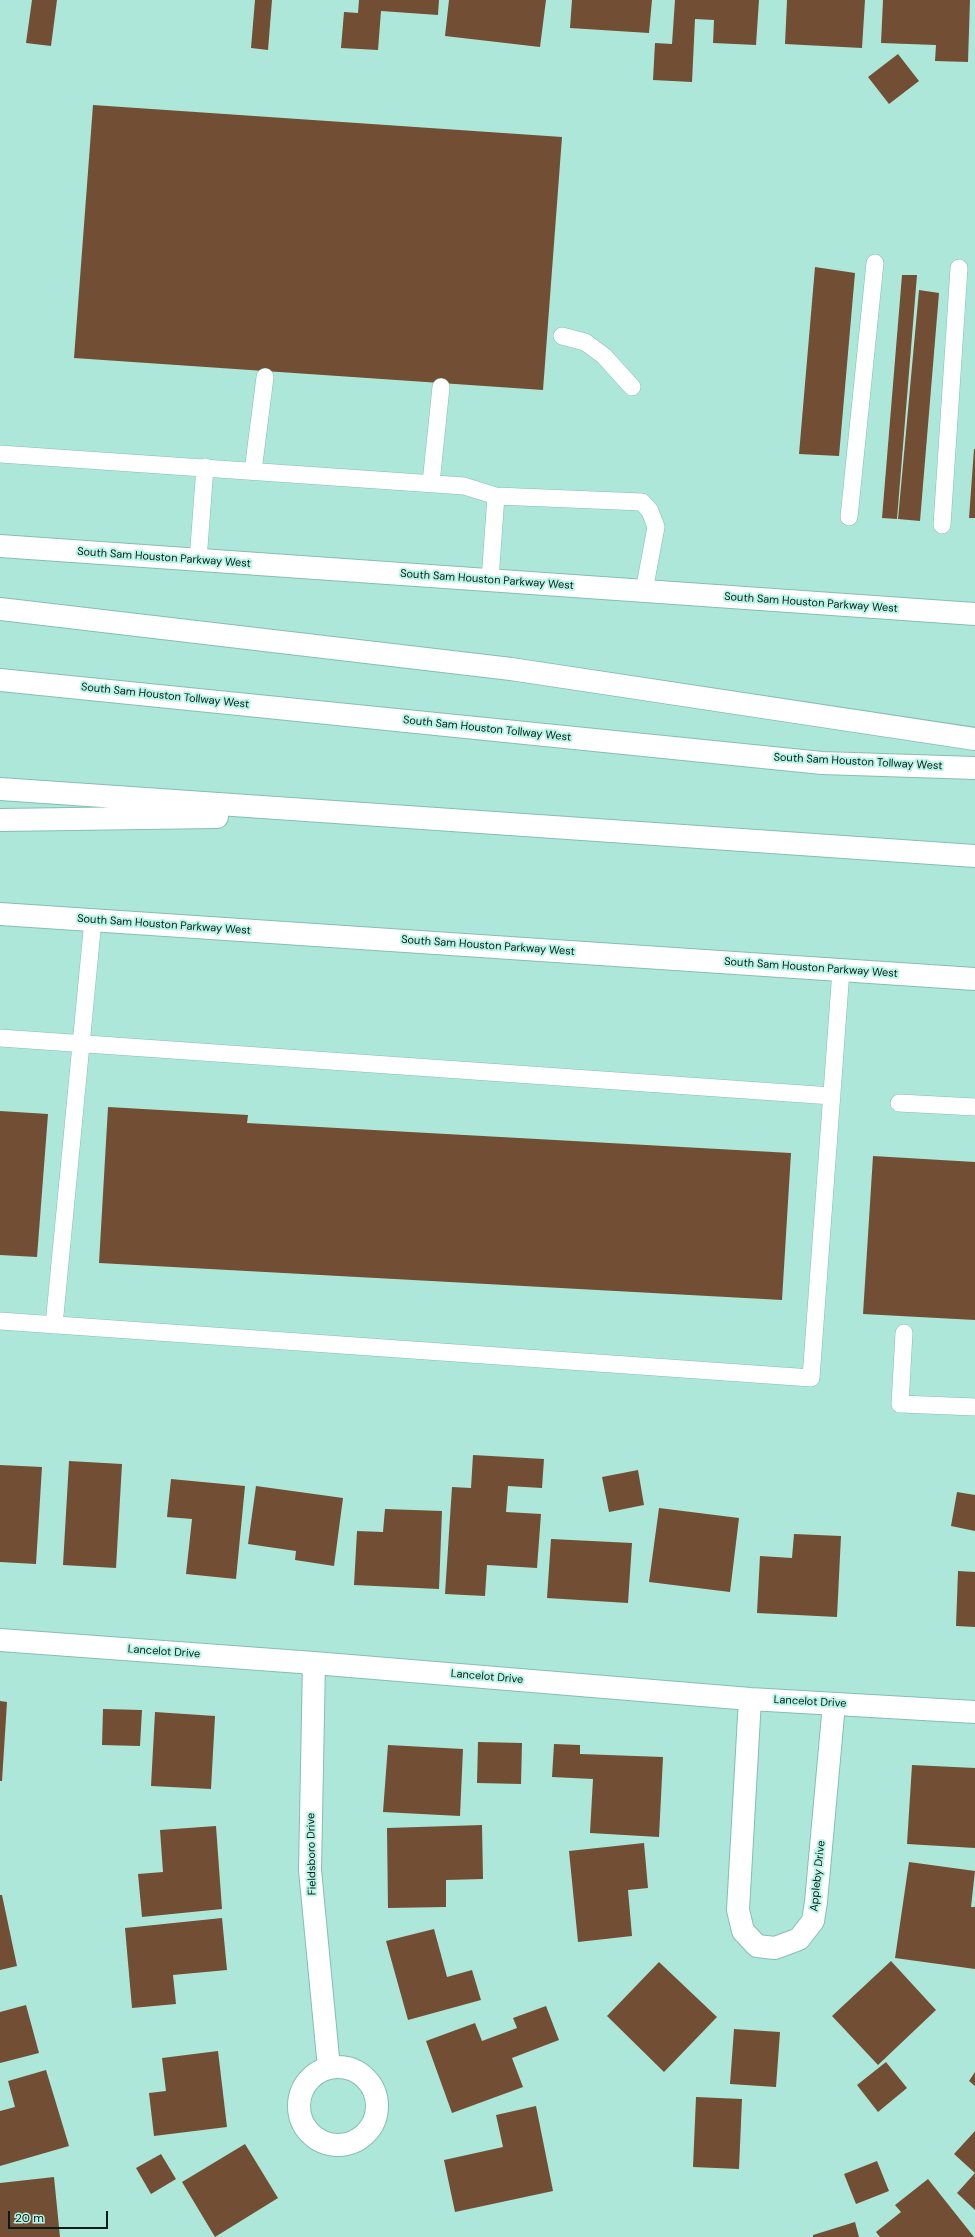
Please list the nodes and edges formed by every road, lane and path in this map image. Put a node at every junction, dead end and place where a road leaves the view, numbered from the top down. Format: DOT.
graph roads {
  1 [pos="875,263"];
  2 [pos="958,268"];
  3 [pos="562,336"];
  4 [pos="266,377"];
  5 [pos="441,387"];
  6 [pos="632,387"];
  7 [pos="0,454"];
  8 [pos="205,467"];
  9 [pos="253,471"];
  10 [pos="431,483"];
  11 [pos="496,496"];
  12 [pos="849,517"];
  13 [pos="942,525"];
  14 [pos="0,546"];
  15 [pos="198,560"];
  16 [pos="490,580"];
  17 [pos="644,591"];
  18 [pos="0,609"];
  19 [pos="975,614"];
  20 [pos="0,680"];
  21 [pos="975,739"];
  22 [pos="975,768"];
  23 [pos="0,789"];
  24 [pos="395,817"];
  25 [pos="0,820"];
  26 [pos="975,856"];
  27 [pos="0,914"];
  28 [pos="93,920"];
  29 [pos="841,970"];
  30 [pos="975,979"];
  31 [pos="0,1038"];
  32 [pos="81,1043"];
  33 [pos="832,1096"];
  34 [pos="899,1103"];
  35 [pos="975,1107"];
  36 [pos="0,1321"];
  37 [pos="54,1325"];
  38 [pos="904,1333"];
  39 [pos="975,1407"];
  40 [pos="0,1640"];
  41 [pos="314,1663"];
  42 [pos="750,1699"];
  43 [pos="834,1704"];
  44 [pos="975,1712"];
  45 [pos="328,2068"];
  1 -- 12 [label="lane"];
  2 -- 13 [label="lane"];
  3 -- 6 [label="lane"];
  4 -- 9 [label="lane"];
  5 -- 10 [label="lane"];
  7 -- 8 [label="lane"];
  8 -- 9 [label="lane"];
  8 -- 15 [label="lane"];
  9 -- 10 [label="lane"];
  10 -- 11 [label="lane"];
  11 -- 16 [label="lane"];
  11 -- 17 [label="lane"];
  14 -- 15 [label="main road, South Sam Houston Parkway West"];
  15 -- 16 [label="main road, South Sam Houston Parkway West"];
  16 -- 17 [label="main road, South Sam Houston Parkway West"];
  17 -- 19 [label="main road, South Sam Houston Parkway West"];
  18 -- 21 [label="main road"];
  20 -- 22 [label="main road, South Sam Houston Tollway West"];
  23 -- 24 [label="main road"];
  24 -- 25 [label="main road"];
  24 -- 26 [label="main road"];
  27 -- 28 [label="main road, South Sam Houston Parkway West"];
  28 -- 29 [label="main road, South Sam Houston Parkway West"];
  28 -- 32 [label="lane"];
  29 -- 30 [label="main road, South Sam Houston Parkway West"];
  29 -- 33 [label="lane"];
  31 -- 32 [label="lane"];
  32 -- 33 [label="lane"];
  32 -- 37 [label="lane"];
  33 -- 37 [label="lane"];
  34 -- 35 [label="lane"];
  36 -- 37 [label="lane"];
  38 -- 39 [label="lane"];
  40 -- 41 [label="main road, Lancelot Drive"];
  41 -- 42 [label="main road, Lancelot Drive"];
  41 -- 45 [label="main road, Fieldsboro Drive"];
  42 -- 43 [label="main road, Lancelot Drive"];
  42 -- 43 [label="main road, Appleby Drive"];
  43 -- 44 [label="main road, Lancelot Drive"];
}
